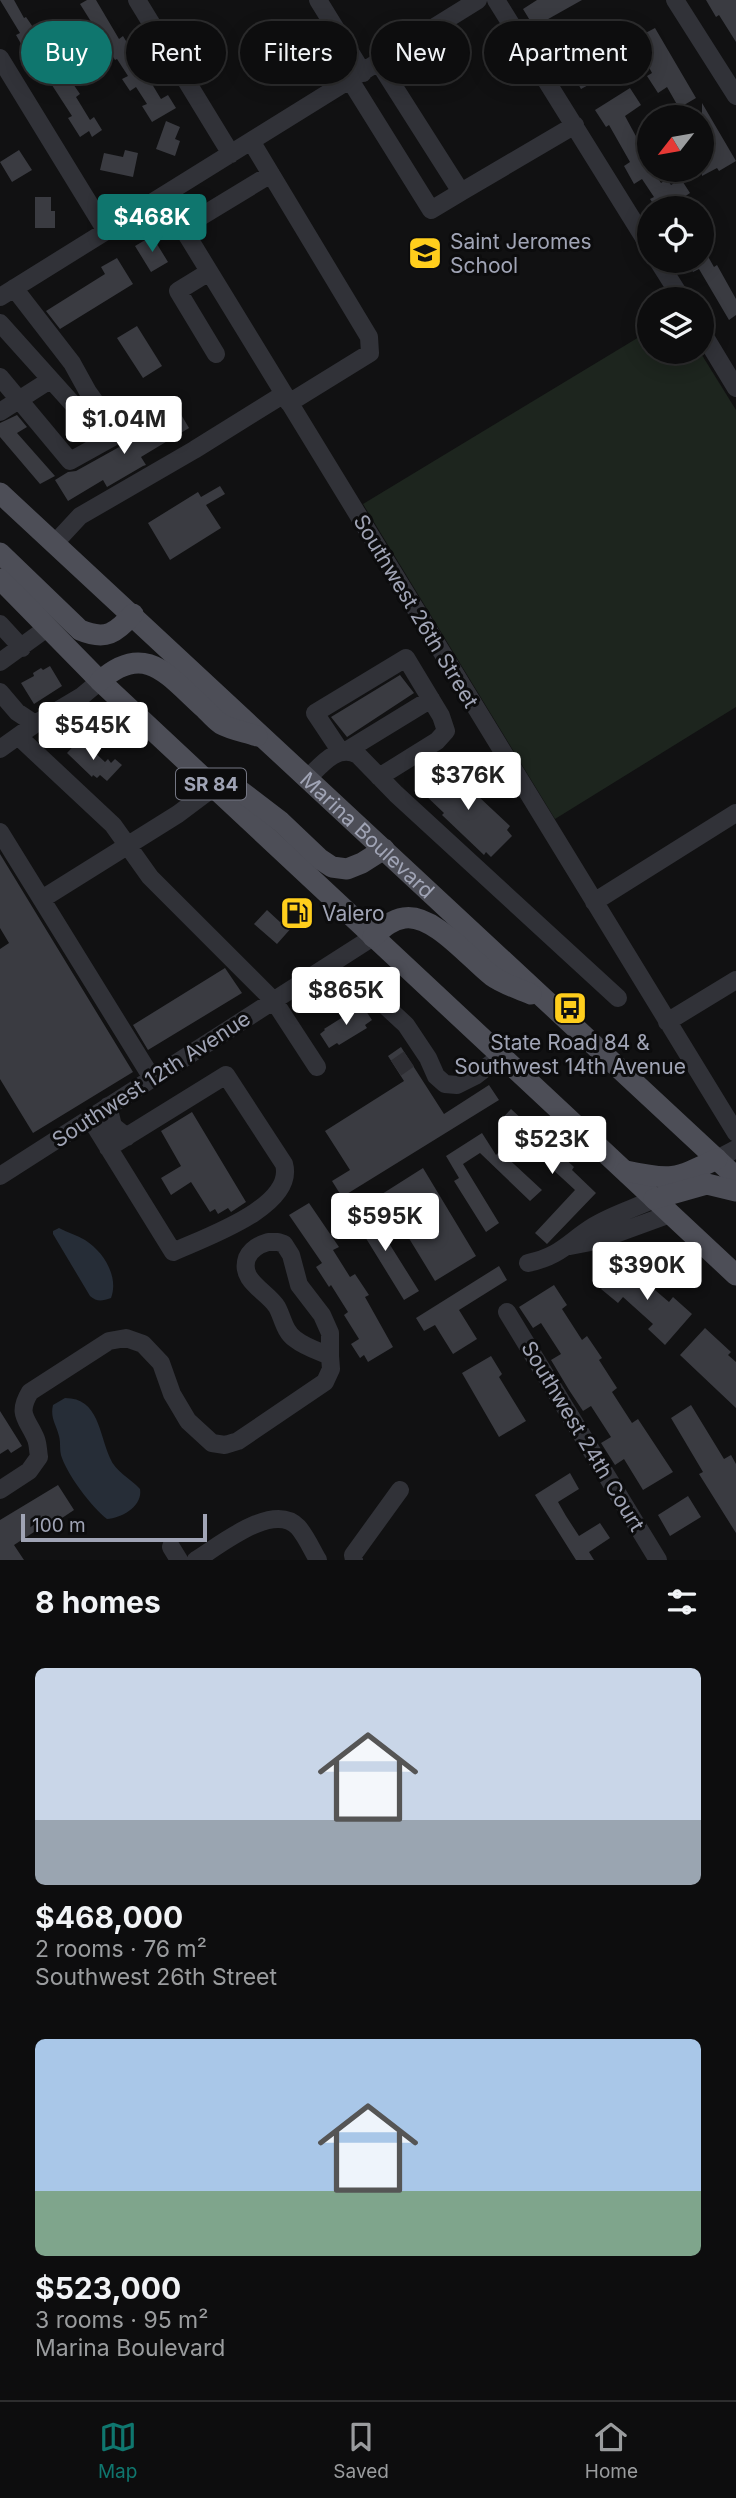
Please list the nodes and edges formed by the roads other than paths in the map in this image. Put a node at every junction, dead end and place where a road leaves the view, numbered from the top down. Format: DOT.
graph roads {
  1 [pos="137,0"];
  2 [pos="318,0"];
  3 [pos="478,0"];
  4 [pos="496,0"];
  5 [pos="675,0"];
  6 [pos="328,21"];
  7 [pos="445,21"];
  8 [pos="0,58"];
  9 [pos="357,79"];
  10 [pos="345,84"];
  11 [pos="392,84"];
  12 [pos="736,96"];
  13 [pos="575,125"];
  14 [pos="251,141"];
  15 [pos="231,154"];
  16 [pos="271,174"];
  17 [pos="461,192"];
  18 [pos="163,196"];
  19 [pos="637,226"];
  20 [pos="182,228"];
  21 [pos="106,232"];
  22 [pos="209,272"];
  23 [pos="7,293"];
  24 [pos="0,323"];
  25 [pos="714,352"];
  26 [pos="216,354"];
  27 [pos="0,377"];
  28 [pos="50,380"];
  29 [pos="736,388"];
  30 [pos="287,398"];
  31 [pos="18,401"];
  32 [pos="122,411"];
  33 [pos="0,412"];
  34 [pos="112,438"];
  35 [pos="0,493"];
  36 [pos="54,544"];
  37 [pos="0,554"];
  38 [pos="0,579"];
  39 [pos="133,614"];
  40 [pos="0,624"];
  41 [pos="47,628"];
  42 [pos="22,648"];
  43 [pos="0,662"];
  44 [pos="100,681"];
  45 [pos="0,692"];
  46 [pos="431,699"];
  47 [pos="35,724"];
  48 [pos="19,737"];
  49 [pos="266,739"];
  50 [pos="0,749"];
  51 [pos="343,751"];
  52 [pos="379,777"];
  53 [pos="308,778"];
  54 [pos="214,787"];
  55 [pos="736,813"];
  56 [pos="0,832"];
  57 [pos="126,846"];
  58 [pos="384,849"];
  59 [pos="42,900"];
  60 [pos="594,902"];
  61 [pos="373,937"];
  62 [pos="736,980"];
  63 [pos="363,985"];
  64 [pos="618,998"];
  65 [pos="546,1000"];
  66 [pos="274,1001"];
  67 [pos="667,1022"];
  68 [pos="501,1056"];
  69 [pos="317,1068"];
  70 [pos="152,1078"];
  71 [pos="108,1107"];
  72 [pos="90,1118"];
  73 [pos="736,1133"];
  74 [pos="127,1137"];
  75 [pos="108,1148"];
  76 [pos="736,1149"];
  77 [pos="717,1159"];
  78 [pos="624,1170"];
  79 [pos="0,1176"];
  80 [pos="736,1177"];
  81 [pos="736,1192"];
  82 [pos="654,1199"];
  83 [pos="670,1214"];
  84 [pos="570,1246"];
  85 [pos="528,1263"];
  86 [pos="736,1275"];
  87 [pos="507,1312"];
  88 [pos="330,1356"];
  89 [pos="0,1490"];
  90 [pos="400,1490"];
  91 [pos="196,1560"];
  92 [pos="318,1560"];
  93 [pos="354,1560"];
  94 [pos="658,1560"];
  1 -- 15 [label="street"];
  2 -- 6 [label="street"];
  3 -- 7 [label="street"];
  4 -- 13 [label="street"];
  5 -- 12 [label="street"];
  8 -- 21 [label="street"];
  9 -- 17 [label="street"];
  10 -- 14 [label="street"];
  11 -- 17 [label="street"];
  13 -- 17 [label="street"];
  13 -- 19 [label="street"];
  14 -- 15 [label="street"];
  14 -- 16 [label="street"];
  15 -- 18 [label="street"];
  16 -- 20 [label="street"];
  16 -- 30 [label="street"];
  18 -- 20 [label="street, Southwest 26th Street"];
  18 -- 21 [label="street"];
  20 -- 22 [label="street, Southwest 26th Street"];
  21 -- 23 [label="street"];
  22 -- 26 [label="street"];
  22 -- 30 [label="street, Southwest 26th Street"];
  23 -- 34 [label="street"];
  24 -- 28 [label="street"];
  25 -- 29 [label="street"];
  27 -- 31 [label="street"];
  28 -- 31 [label="street"];
  28 -- 34 [label="street"];
  30 -- 36 [label="street"];
  30 -- 60 [label="street, Southwest 26th Street"];
  31 -- 33 [label="street"];
  31 -- 34 [label="street"];
  32 -- 34 [label="street"];
  35 -- 36 [label="main road, Marina Boulevard"];
  36 -- 39 [label="main road, Marina Boulevard"];
  37 -- 39 [label="main road"];
  38 -- 41 [label="main road, SR 84"];
  39 -- 49 [label="main road, Marina Boulevard"];
  40 -- 42 [label="street"];
  41 -- 42 [label="street"];
  41 -- 44 [label="main road, SR 84"];
  42 -- 43 [label="street"];
  44 -- 47 [label="street"];
  44 -- 49 [label="main road"];
  44 -- 54 [label="main road, SR 84"];
  45 -- 47 [label="street"];
  46 -- 51 [label="street"];
  46 -- 51 [label="street"];
  46 -- 52 [label="street"];
  47 -- 48 [label="street"];
  48 -- 50 [label="street"];
  48 -- 57 [label="street"];
  49 -- 53 [label="main road, Marina Boulevard"];
  51 -- 52 [label="street"];
  51 -- 53 [label="street"];
  52 -- 64 [label="street"];
  53 -- 58 [label="main road, Marina Boulevard"];
  54 -- 57 [label="street"];
  54 -- 58 [label="main road"];
  54 -- 61 [label="main road, SR 84"];
  55 -- 60 [label="street"];
  56 -- 59 [label="street"];
  57 -- 59 [label="street"];
  57 -- 66 [label="street"];
  58 -- 65 [label="main road, Marina Boulevard"];
  59 -- 70 [label="street"];
  60 -- 67 [label="street, Southwest 26th Street"];
  61 -- 65 [label="main road"];
  61 -- 66 [label="street, Southwest 12th Avenue"];
  61 -- 68 [label="main road, SR 84"];
  62 -- 67 [label="street"];
  63 -- 68 [label="street"];
  65 -- 77 [label="main road, Marina Boulevard"];
  66 -- 69 [label="street"];
  66 -- 70 [label="street, Southwest 12th Avenue"];
  67 -- 73 [label="street, Southwest 26th Street"];
  68 -- 78 [label="main road, SR 84"];
  70 -- 71 [label="street, Southwest 12th Avenue"];
  71 -- 72 [label="street, Southwest 12th Avenue"];
  71 -- 74 [label="street"];
  72 -- 75 [label="street"];
  72 -- 79 [label="street, Southwest 12th Avenue"];
  74 -- 75 [label="street"];
  74 -- 75 [label="street"];
  76 -- 77 [label="street"];
  77 -- 78 [label="main road"];
  77 -- 80 [label="main road, Marina Boulevard"];
  78 -- 82 [label="main road, SR 84"];
  81 -- 82 [label="main road"];
  82 -- 83 [label="main road, SR 84"];
  82 -- 84 [label="street"];
  83 -- 84 [label="street"];
  83 -- 86 [label="main road, SR 84"];
  84 -- 85 [label="street"];
  87 -- 94 [label="street, Southwest 24th Court"];
  88 -- 88 [label="street"];
  88 -- 89 [label="street"];
  90 -- 93 [label="street"];
  91 -- 92 [label="street"];
}
